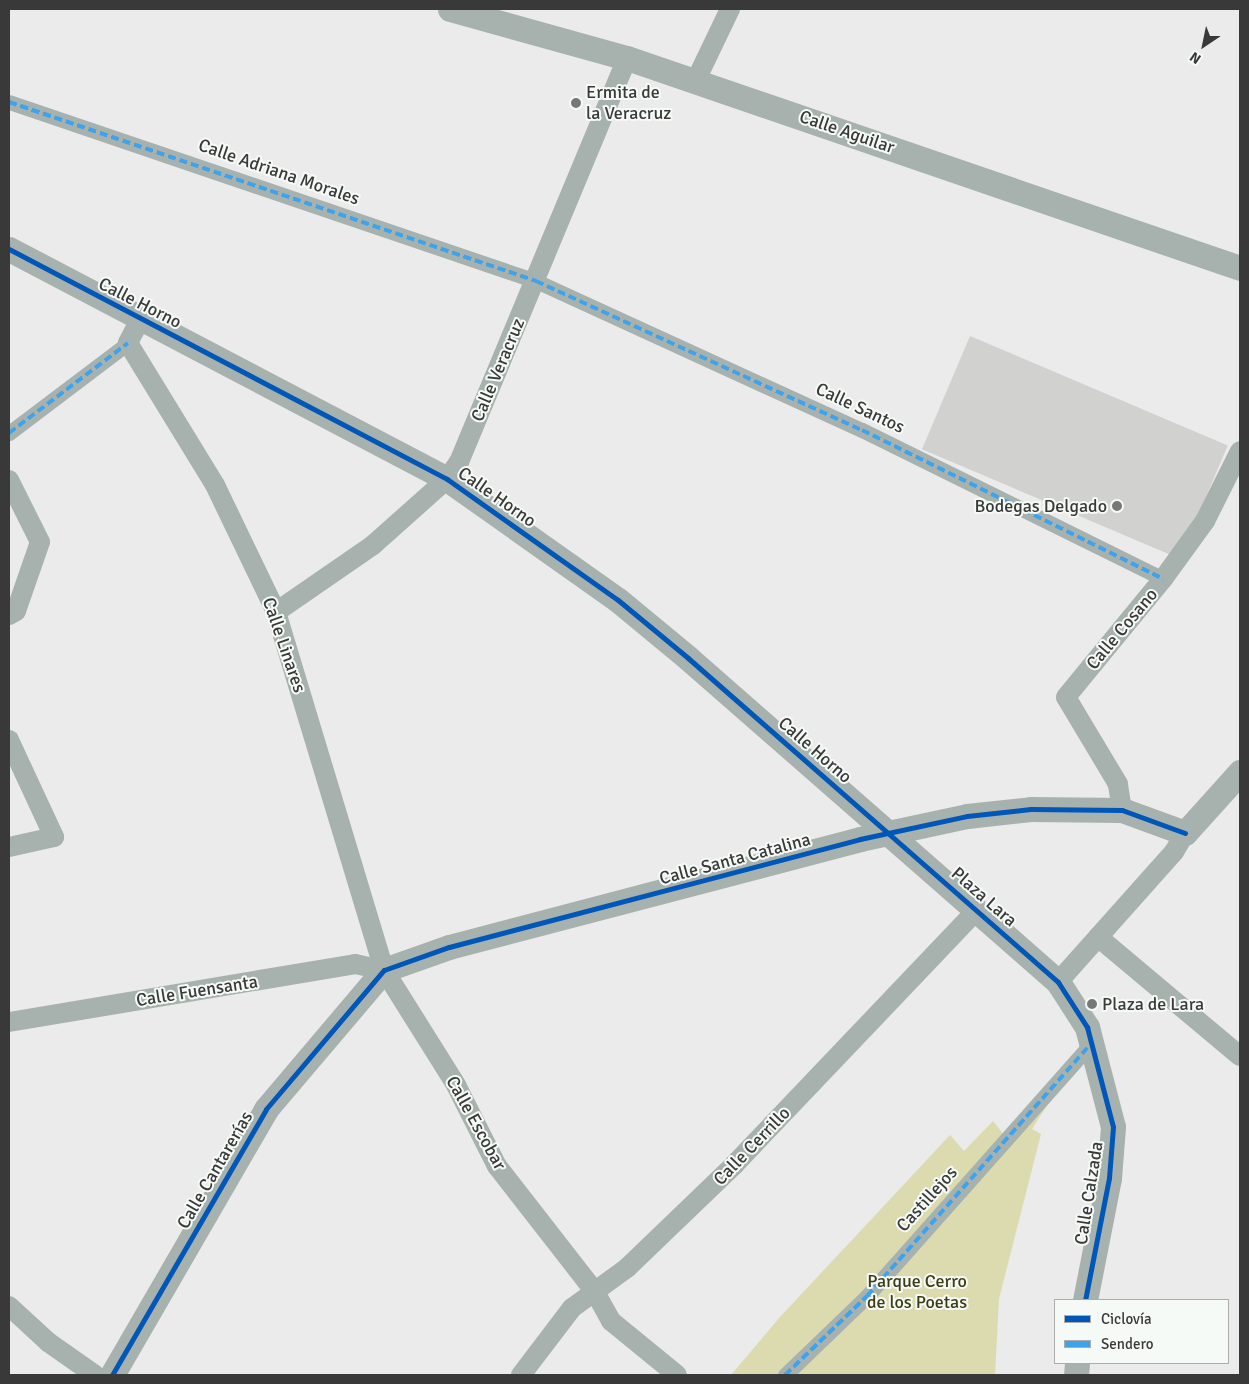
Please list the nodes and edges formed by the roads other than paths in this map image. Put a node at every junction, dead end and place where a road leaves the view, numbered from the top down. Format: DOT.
graph roads {
  1 [pos="450,9"];
  2 [pos="730,9"];
  3 [pos="627,58"];
  4 [pos="696,80"];
  5 [pos="9,102"];
  6 [pos="9,249"];
  7 [pos="1240,268"];
  8 [pos="536,281"];
  9 [pos="140,320"];
  10 [pos="128,342"];
  11 [pos="9,433"];
  12 [pos="1240,451"];
  13 [pos="447,479"];
  14 [pos="9,480"];
  15 [pos="1163,579"];
  16 [pos="276,612"];
  17 [pos="12,613"];
  18 [pos="9,740"];
  19 [pos="1240,772"];
  20 [pos="1122,810"];
  21 [pos="890,833"];
  22 [pos="1185,833"];
  23 [pos="9,847"];
  24 [pos="978,909"];
  25 [pos="1098,937"];
  26 [pos="384,970"];
  27 [pos="1058,982"];
  28 [pos="9,1022"];
  29 [pos="1092,1043"];
  30 [pos="1240,1056"];
  31 [pos="595,1292"];
  32 [pos="1085,1299"];
  33 [pos="9,1306"];
  34 [pos="118,1372"];
  35 [pos="94,1375"];
  36 [pos="521,1375"];
  37 [pos="677,1375"];
  38 [pos="786,1375"];
  1 -- 3 [label="street, Calle Aguilar"];
  2 -- 4 [label="street"];
  3 -- 4 [label="street, Calle Aguilar"];
  3 -- 8 [label="street, Calle Veracruz"];
  4 -- 7 [label="street, Calle Aguilar"];
  5 -- 8 [label="street, Calle Adriana Morales"];
  6 -- 9 [label="street, Calle Horno"];
  8 -- 13 [label="street, Calle Veracruz"];
  8 -- 15 [label="street, Calle Santos"];
  9 -- 10 [label="street"];
  9 -- 13 [label="street, Calle Horno"];
  10 -- 11 [label="street"];
  10 -- 16 [label="street, Calle Linares"];
  12 -- 15 [label="street, Calle Cosano"];
  13 -- 16 [label="street, Calle Veracruz"];
  13 -- 21 [label="street, Calle Horno"];
  14 -- 17 [label="street"];
  15 -- 20 [label="street, Calle Cosano"];
  16 -- 26 [label="street, Calle Linares"];
  18 -- 23 [label="street"];
  19 -- 22 [label="street"];
  20 -- 21 [label="street, Calle Santa Catalina"];
  20 -- 22 [label="street, Calle Santa Catalina"];
  21 -- 24 [label="street, Plaza Lara"];
  21 -- 26 [label="street, Calle Santa Catalina"];
  22 -- 25 [label="street"];
  24 -- 27 [label="street, Plaza Lara"];
  24 -- 31 [label="street, Calle Cerrillo"];
  25 -- 27 [label="street"];
  25 -- 30 [label="street"];
  26 -- 28 [label="street, Calle Fuensanta"];
  26 -- 31 [label="street, Calle Escobar"];
  26 -- 34 [label="street, Calle Cantarerías"];
  27 -- 29 [label="street, Calle Calzada"];
  29 -- 32 [label="street, Calle Calzada"];
  29 -- 38 [label="street, Castillejos"];
  31 -- 36 [label="street, Calle Cerrillo"];
  31 -- 37 [label="street, Calle Escobar"];
  33 -- 35 [label="street"];
}
